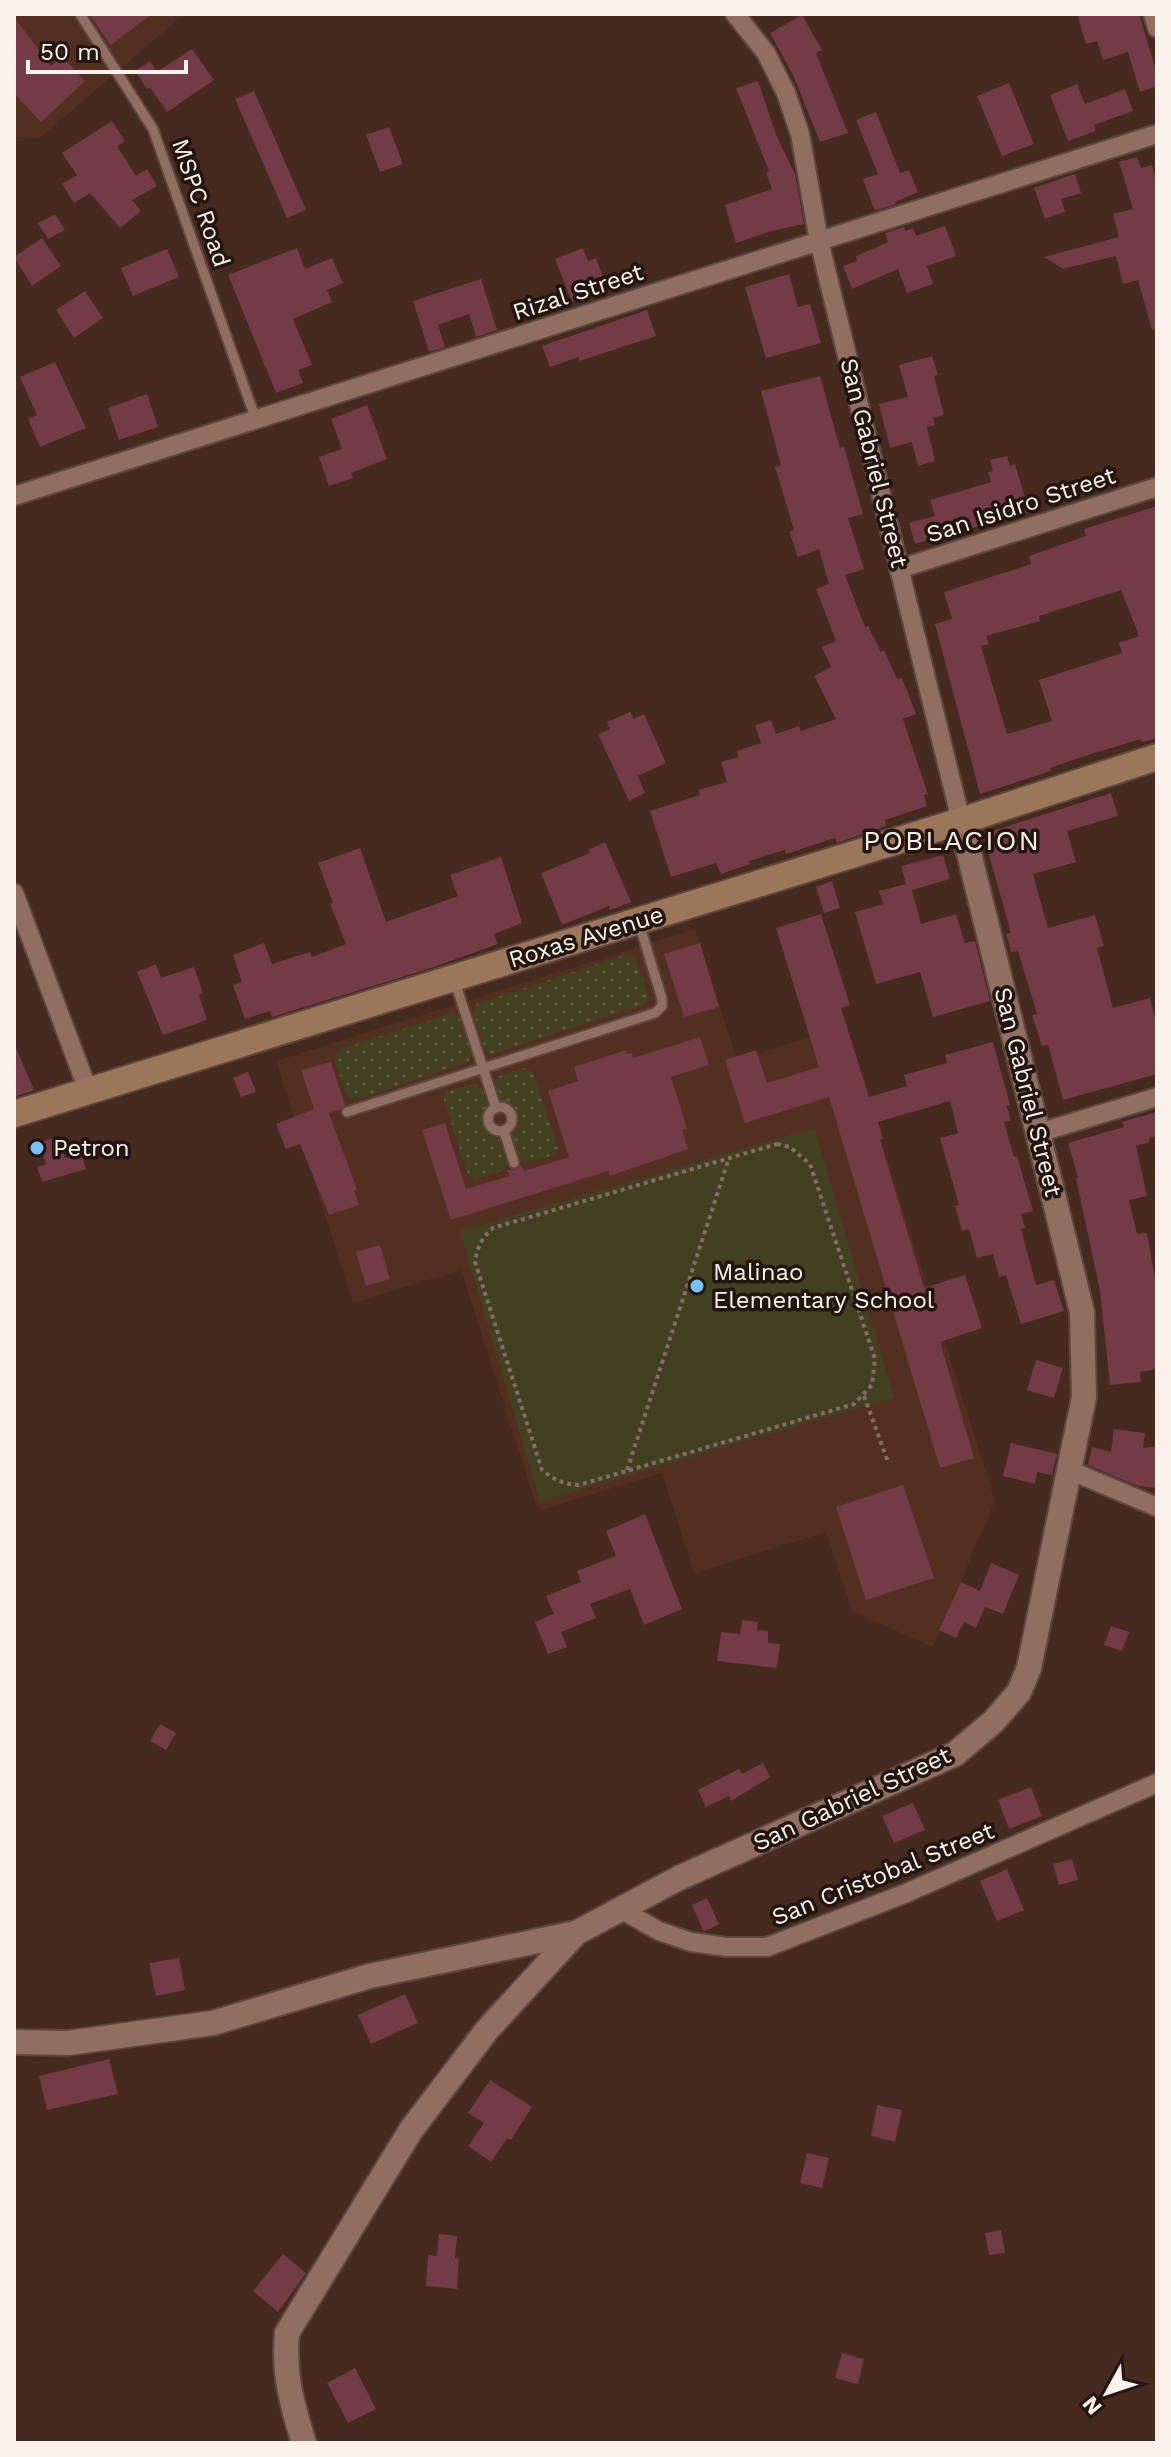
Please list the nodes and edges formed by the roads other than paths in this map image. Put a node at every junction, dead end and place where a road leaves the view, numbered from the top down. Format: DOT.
graph roads {
  1 [pos="80,14"];
  2 [pos="735,14"];
  3 [pos="1157,134"];
  4 [pos="819,241"];
  5 [pos="256,420"];
  6 [pos="1157,487"];
  7 [pos="14,496"];
  8 [pos="899,569"];
  9 [pos="1157,757"];
  10 [pos="961,821"];
  11 [pos="14,893"];
  12 [pos="638,921"];
  13 [pos="454,978"];
  14 [pos="484,1068"];
  15 [pos="89,1093"];
  16 [pos="1157,1097"];
  17 [pos="496,1108"];
  18 [pos="347,1112"];
  19 [pos="14,1114"];
  20 [pos="504,1131"];
  21 [pos="1038,1133"];
  22 [pos="514,1163"];
  23 [pos="1069,1470"];
  24 [pos="1157,1507"];
  25 [pos="1157,1783"];
  26 [pos="622,1910"];
  27 [pos="576,1933"];
  28 [pos="14,2042"];
  29 [pos="304,2443"];
  1 -- 5 [label="lane, MSPC Road"];
  2 -- 4 [label="street, San Gabriel Street"];
  3 -- 4 [label="street, Rizal Street"];
  4 -- 5 [label="street, Rizal Street"];
  4 -- 8 [label="street, San Gabriel Street"];
  5 -- 7 [label="street, Rizal Street"];
  6 -- 8 [label="street, San Isidro Street"];
  8 -- 10 [label="street, San Gabriel Street"];
  9 -- 10 [label="main road, Roxas Avenue"];
  10 -- 12 [label="main road, Roxas Avenue"];
  10 -- 21 [label="street, San Gabriel Street"];
  11 -- 15 [label="street"];
  12 -- 13 [label="main road, Roxas Avenue"];
  12 -- 14 [label="lane"];
  13 -- 14 [label="lane"];
  13 -- 15 [label="main road, Roxas Avenue"];
  14 -- 17 [label="lane"];
  14 -- 18 [label="lane"];
  15 -- 19 [label="main road, Roxas Avenue"];
  16 -- 21 [label="street"];
  17 -- 20 [label="lane"];
  17 -- 20 [label="lane"];
  20 -- 22 [label="lane"];
  21 -- 23 [label="street, San Gabriel Street"];
  23 -- 24 [label="street"];
  23 -- 26 [label="street, San Gabriel Street"];
  25 -- 26 [label="street, San Cristobal Street"];
  26 -- 27 [label="street, San Gabriel Street"];
  27 -- 28 [label="street"];
  27 -- 29 [label="street"];
}
